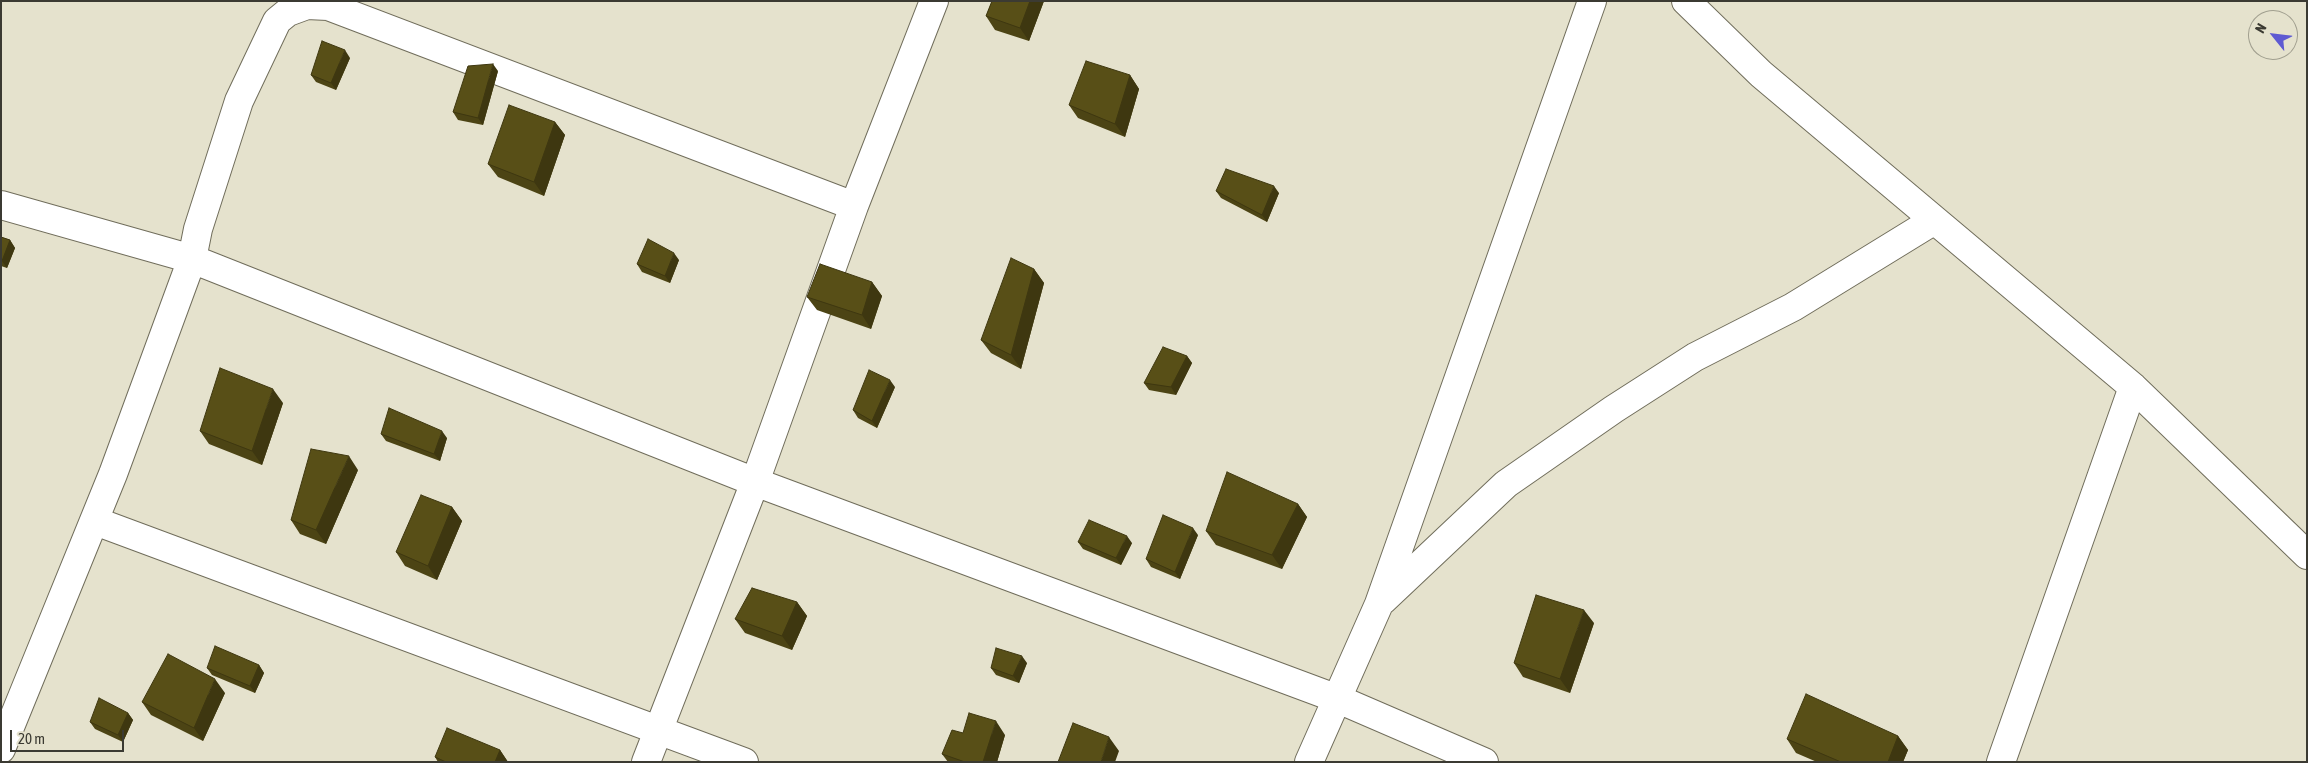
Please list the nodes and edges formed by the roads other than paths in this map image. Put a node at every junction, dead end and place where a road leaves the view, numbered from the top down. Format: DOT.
graph roads {
  1 [pos="934,1"];
  2 [pos="1592,1"];
  3 [pos="1686,1"];
  4 [pos="1,205"];
  5 [pos="854,206"];
  6 [pos="1933,221"];
  7 [pos="192,259"];
  8 [pos="2133,388"];
  9 [pos="755,482"];
  10 [pos="95,521"];
  11 [pos="2307,556"];
  12 [pos="1379,604"];
  13 [pos="1338,699"];
  14 [pos="660,729"];
  15 [pos="1,749"];
  16 [pos="1,757"];
  17 [pos="13,762"];
  18 [pos="646,762"];
  19 [pos="744,762"];
  20 [pos="1309,762"];
  21 [pos="1484,762"];
  22 [pos="2001,762"];
  1 -- 5 [label="street"];
  2 -- 12 [label="street"];
  3 -- 6 [label="street"];
  4 -- 7 [label="street"];
  5 -- 7 [label="street"];
  5 -- 9 [label="street"];
  6 -- 8 [label="street"];
  6 -- 12 [label="street"];
  7 -- 9 [label="street"];
  7 -- 10 [label="street"];
  8 -- 11 [label="street"];
  8 -- 22 [label="street"];
  9 -- 13 [label="street"];
  9 -- 14 [label="street"];
  10 -- 14 [label="street"];
  10 -- 15 [label="street"];
  12 -- 13 [label="street"];
  13 -- 20 [label="street"];
  13 -- 21 [label="street"];
  14 -- 18 [label="street"];
  14 -- 19 [label="street"];
  16 -- 17 [label="street"];
}
